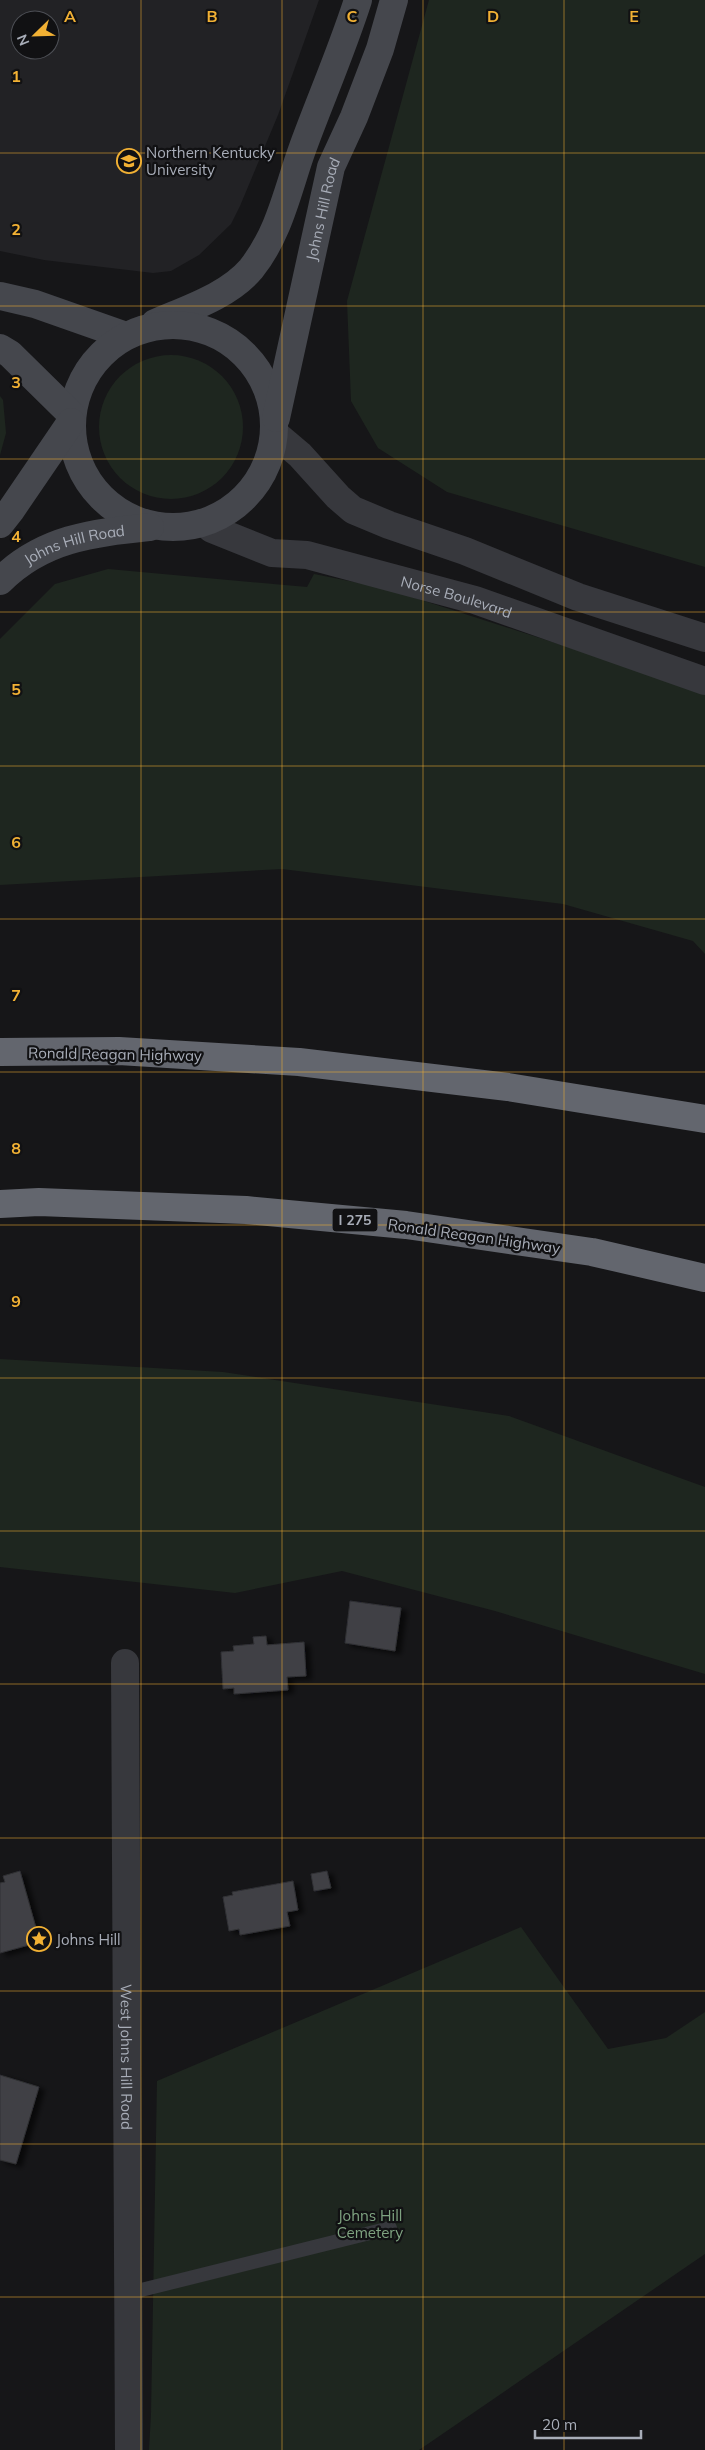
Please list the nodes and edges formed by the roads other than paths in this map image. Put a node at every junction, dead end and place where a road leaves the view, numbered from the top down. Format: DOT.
graph roads {
  1 [pos="358,0"];
  2 [pos="394,0"];
  3 [pos="0,296"];
  4 [pos="132,333"];
  5 [pos="0,348"];
  6 [pos="71,419"];
  7 [pos="274,430"];
  8 [pos="205,523"];
  9 [pos="0,524"];
  10 [pos="156,527"];
  11 [pos="0,581"];
  12 [pos="705,638"];
  13 [pos="705,681"];
  14 [pos="0,1052"];
  15 [pos="705,1119"];
  16 [pos="0,1204"];
  17 [pos="705,1278"];
  18 [pos="125,1663"];
  19 [pos="390,2228"];
  20 [pos="129,2293"];
  21 [pos="129,2450"];
  1 -- 4 [label="main road"];
  2 -- 7 [label="main road, Johns Hill Road"];
  3 -- 4 [label="main road"];
  4 -- 6 [label="main road"];
  4 -- 7 [label="main road"];
  5 -- 6 [label="main road"];
  6 -- 9 [label="main road"];
  6 -- 10 [label="main road"];
  7 -- 8 [label="main road, Johns Hill Road"];
  7 -- 12 [label="street"];
  8 -- 10 [label="main road, Johns Hill Road"];
  8 -- 13 [label="street, Norse Boulevard"];
  10 -- 11 [label="main road, Johns Hill Road"];
  14 -- 15 [label="highway, Ronald Reagan Highway"];
  16 -- 17 [label="highway, Ronald Reagan Highway / I 275"];
  18 -- 20 [label="street, West Johns Hill Road"];
  19 -- 20 [label="lane"];
  20 -- 21 [label="street, West Johns Hill Road"];
}
